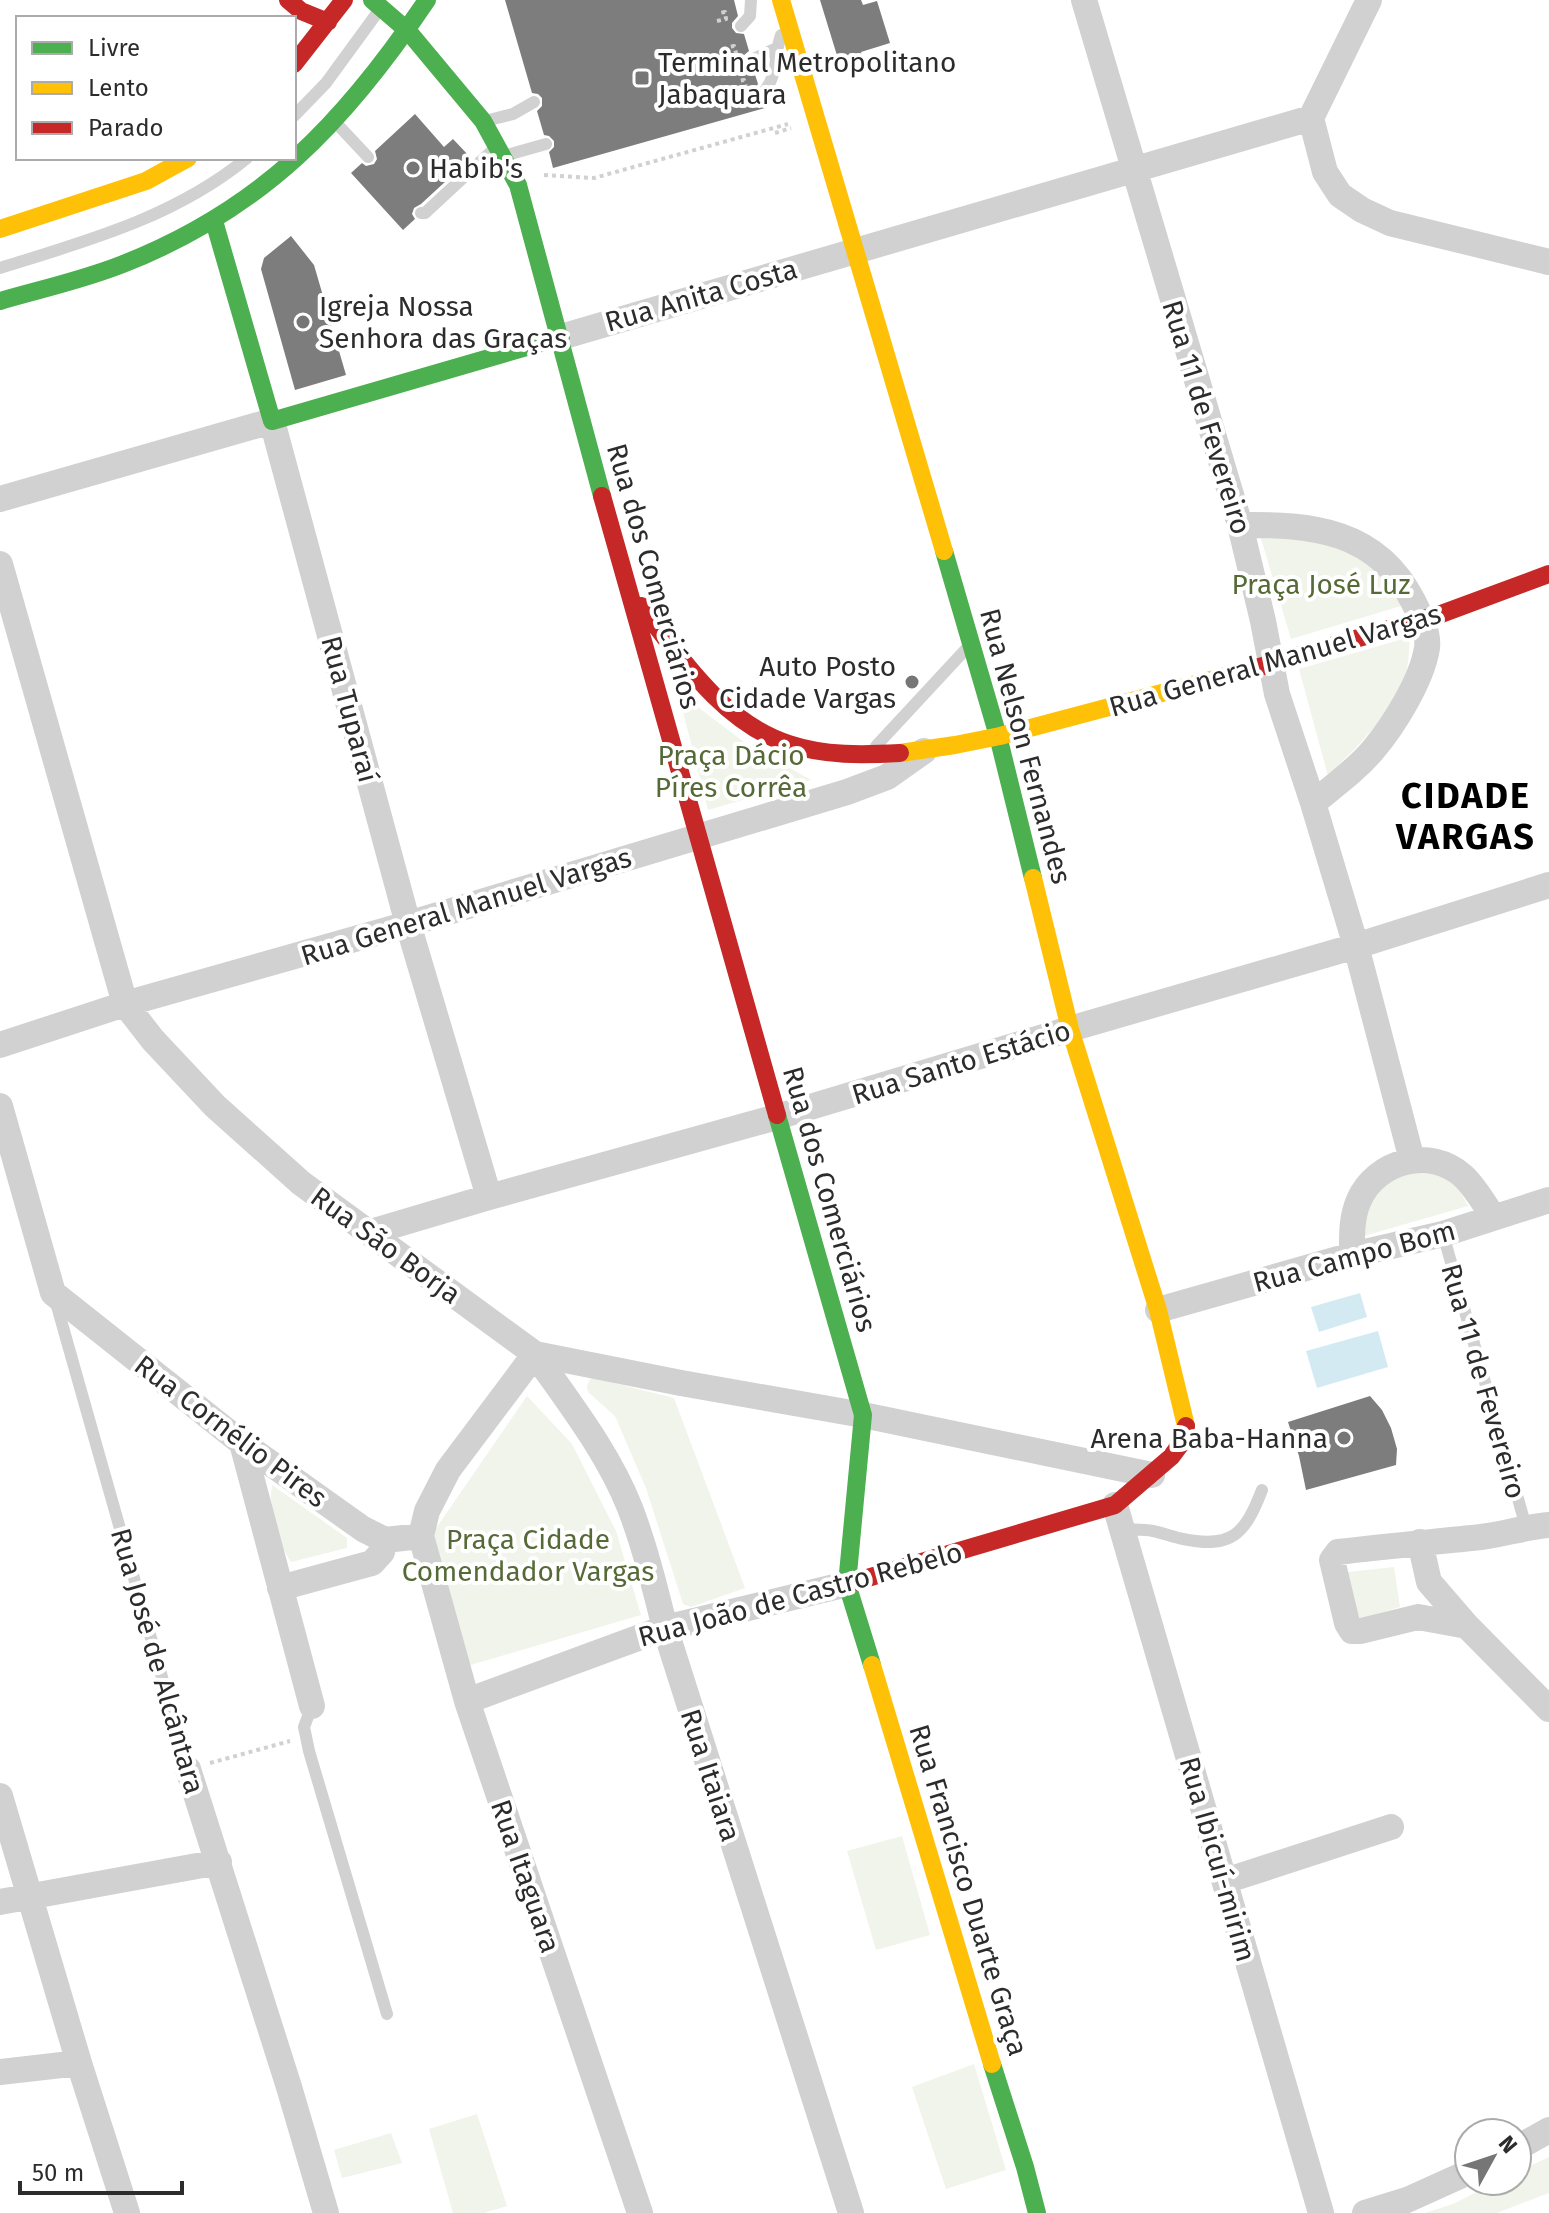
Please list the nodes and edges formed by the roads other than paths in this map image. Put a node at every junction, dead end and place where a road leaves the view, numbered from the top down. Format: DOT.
graph roads {
  1 [pos="285,0"];
  2 [pos="344,0"];
  3 [pos="427,0"];
  4 [pos="781,0"];
  5 [pos="1084,0"];
  6 [pos="1369,0"];
  7 [pos="751,2"];
  8 [pos="380,3"];
  9 [pos="787,20"];
  10 [pos="328,22"];
  11 [pos="741,26"];
  12 [pos="408,31"];
  13 [pos="777,48"];
  14 [pos="296,56"];
  15 [pos="751,60"];
  16 [pos="761,95"];
  17 [pos="534,102"];
  18 [pos="296,114"];
  19 [pos="1311,118"];
  20 [pos="483,121"];
  21 [pos="336,122"];
  22 [pos="546,144"];
  23 [pos="501,151"];
  24 [pos="368,157"];
  25 [pos="184,160"];
  26 [pos="244,160"];
  27 [pos="1133,170"];
  28 [pos="421,213"];
  29 [pos="214,221"];
  30 [pos="0,229"];
  31 [pos="854,250"];
  32 [pos="1549,262"];
  33 [pos="0,268"];
  34 [pos="0,301"];
  35 [pos="561,337"];
  36 [pos="272,421"];
  37 [pos="0,499"];
  38 [pos="1240,525"];
  39 [pos="0,564"];
  40 [pos="1549,574"];
  41 [pos="627,589"];
  42 [pos="1422,619"];
  43 [pos="971,644"];
  44 [pos="1270,664"];
  45 [pos="998,736"];
  46 [pos="924,751"];
  47 [pos="868,754"];
  48 [pos="1313,803"];
  49 [pos="699,836"];
  50 [pos="1549,885"];
  51 [pos="408,924"];
  52 [pos="1356,946"];
  53 [pos="125,1004"];
  54 [pos="1070,1029"];
  55 [pos="0,1045"];
  56 [pos="0,1106"];
  57 [pos="777,1117"];
  58 [pos="1412,1160"];
  59 [pos="489,1197"];
  60 [pos="1549,1200"];
  61 [pos="1493,1217"];
  62 [pos="371,1232"];
  63 [pos="1443,1234"];
  64 [pos="1352,1255"];
  65 [pos="53,1293"];
  66 [pos="1158,1310"];
  67 [pos="535,1354"];
  68 [pos="863,1415"];
  69 [pos="242,1443"];
  70 [pos="1262,1490"];
  71 [pos="1130,1500"];
  72 [pos="1538,1526"];
  73 [pos="421,1536"];
  74 [pos="385,1540"];
  75 [pos="1420,1542"];
  76 [pos="847,1584"];
  77 [pos="280,1588"];
  78 [pos="1467,1626"];
  79 [pos="665,1628"];
  80 [pos="467,1701"];
  81 [pos="312,1706"];
  82 [pos="1549,1709"];
  83 [pos="188,1769"];
  84 [pos="0,1796"];
  85 [pos="1391,1827"];
  86 [pos="219,1862"];
  87 [pos="1225,1881"];
  88 [pos="30,1897"];
  89 [pos="0,1902"];
  90 [pos="387,2014"];
  91 [pos="79,2063"];
  92 [pos="0,2072"];
  93 [pos="1453,2179"];
  94 [pos="127,2213"];
  95 [pos="326,2213"];
  96 [pos="640,2213"];
  97 [pos="851,2213"];
  98 [pos="1037,2213"];
  99 [pos="1321,2213"];
  100 [pos="1365,2213"];
  1 -- 10 [label="street"];
  2 -- 10 [label="street"];
  3 -- 12 [label="street"];
  4 -- 9 [label="street, Rua Nelson Fernandes"];
  5 -- 27 [label="street, Rua 11 de Fevereiro"];
  6 -- 19 [label="street"];
  7 -- 11 [label="lane"];
  8 -- 12 [label="street, Rua dos Comerciários"];
  8 -- 18 [label="lane"];
  9 -- 13 [label="lane"];
  9 -- 31 [label="street, Rua Nelson Fernandes"];
  10 -- 14 [label="street"];
  12 -- 20 [label="street, Rua dos Comerciários"];
  12 -- 21 [label="street"];
  13 -- 15 [label="lane"];
  13 -- 16 [label="lane"];
  17 -- 20 [label="lane"];
  19 -- 27 [label="street, Rua Anita Costa"];
  19 -- 32 [label="street"];
  20 -- 23 [label="street, Rua dos Comerciários"];
  21 -- 24 [label="lane"];
  21 -- 29 [label="street"];
  22 -- 23 [label="lane"];
  23 -- 28 [label="lane"];
  23 -- 35 [label="street, Rua dos Comerciários"];
  25 -- 30 [label="street"];
  26 -- 33 [label="lane"];
  27 -- 31 [label="street, Rua Anita Costa"];
  27 -- 38 [label="street, Rua 11 de Fevereiro"];
  29 -- 34 [label="street"];
  29 -- 36 [label="street, Rua Tuparaí"];
  31 -- 35 [label="street, Rua Anita Costa"];
  31 -- 43 [label="street, Rua Nelson Fernandes"];
  35 -- 36 [label="street, Rua Anita Costa"];
  35 -- 41 [label="street, Rua dos Comerciários"];
  36 -- 37 [label="street, Rua Anita Costa"];
  36 -- 51 [label="street, Rua Tuparaí"];
  38 -- 42 [label="street"];
  38 -- 44 [label="street, Rua 11 de Fevereiro"];
  39 -- 53 [label="street, Rua São Borja"];
  40 -- 42 [label="street, Rua General Manuel Vargas"];
  41 -- 47 [label="street"];
  41 -- 49 [label="street, Rua dos Comerciários"];
  42 -- 44 [label="street, Rua General Manuel Vargas"];
  42 -- 48 [label="street"];
  43 -- 45 [label="street, Rua Nelson Fernandes"];
  43 -- 47 [label="lane"];
  44 -- 45 [label="street, Rua General Manuel Vargas"];
  44 -- 48 [label="street, Rua 11 de Fevereiro"];
  45 -- 46 [label="street"];
  45 -- 54 [label="street, Rua Nelson Fernandes"];
  46 -- 47 [label="street"];
  46 -- 49 [label="street, Rua General Manuel Vargas"];
  48 -- 52 [label="street, Rua 11 de Fevereiro"];
  49 -- 51 [label="street, Rua General Manuel Vargas"];
  49 -- 57 [label="street, Rua dos Comerciários"];
  50 -- 52 [label="street, Rua Santo Estácio"];
  51 -- 53 [label="street, Rua General Manuel Vargas"];
  51 -- 59 [label="street, Rua Tuparaí"];
  52 -- 54 [label="street, Rua Santo Estácio"];
  52 -- 58 [label="street, Rua 11 de Fevereiro"];
  53 -- 55 [label="street, Rua General Manuel Vargas"];
  53 -- 62 [label="street, Rua São Borja"];
  54 -- 57 [label="street, Rua Santo Estácio"];
  54 -- 66 [label="street, Rua Nelson Fernandes"];
  56 -- 65 [label="street, Rua José de Alcântara"];
  57 -- 59 [label="street, Rua Santo Estácio"];
  57 -- 68 [label="street, Rua dos Comerciários"];
  58 -- 61 [label="street"];
  58 -- 64 [label="street"];
  59 -- 62 [label="street, Rua Santo Estácio"];
  60 -- 61 [label="street, Rua Campo Bom"];
  61 -- 63 [label="street, Rua Campo Bom"];
  62 -- 67 [label="street, Rua São Borja"];
  63 -- 64 [label="street, Rua Campo Bom"];
  63 -- 72 [label="lane, Rua 11 de Fevereiro"];
  64 -- 66 [label="street, Rua Campo Bom"];
  65 -- 69 [label="street, Rua Cornélio Pires"];
  65 -- 83 [label="lane, Rua José de Alcântara"];
  66 -- 71 [label="street, Rua Nelson Fernandes"];
  67 -- 68 [label="street, Rua São Borja"];
  67 -- 73 [label="street"];
  67 -- 79 [label="street, Rua Itaiara"];
  68 -- 71 [label="street, Rua São Borja"];
  68 -- 76 [label="street, Rua dos Comerciários"];
  69 -- 74 [label="street, Rua Cornélio Pires"];
  69 -- 77 [label="street"];
  70 -- 71 [label="lane"];
  71 -- 76 [label="street, Rua João de Castro Rebelo"];
  71 -- 87 [label="street, Rua Ibicuí-mirim"];
  72 -- 75 [label="street"];
  73 -- 74 [label="street"];
  73 -- 80 [label="street, Rua Itaguara"];
  74 -- 77 [label="street"];
  75 -- 78 [label="street"];
  75 -- 78 [label="street"];
  76 -- 79 [label="street, Rua João de Castro Rebelo"];
  76 -- 98 [label="street, Rua Francisco Duarte Graça"];
  77 -- 81 [label="street"];
  78 -- 82 [label="street"];
  79 -- 80 [label="street, Rua João de Castro Rebelo"];
  79 -- 97 [label="street, Rua Itaiara"];
  80 -- 96 [label="street, Rua Itaguara"];
  81 -- 90 [label="lane"];
  83 -- 86 [label="street, Rua José de Alcântara"];
  84 -- 88 [label="street"];
  85 -- 87 [label="street"];
  86 -- 88 [label="street"];
  86 -- 95 [label="street, Rua José de Alcântara"];
  87 -- 99 [label="street, Rua Ibicuí-mirim"];
  88 -- 89 [label="street"];
  88 -- 91 [label="street"];
  91 -- 92 [label="street"];
  91 -- 94 [label="street"];
  93 -- 100 [label="street"];
}
